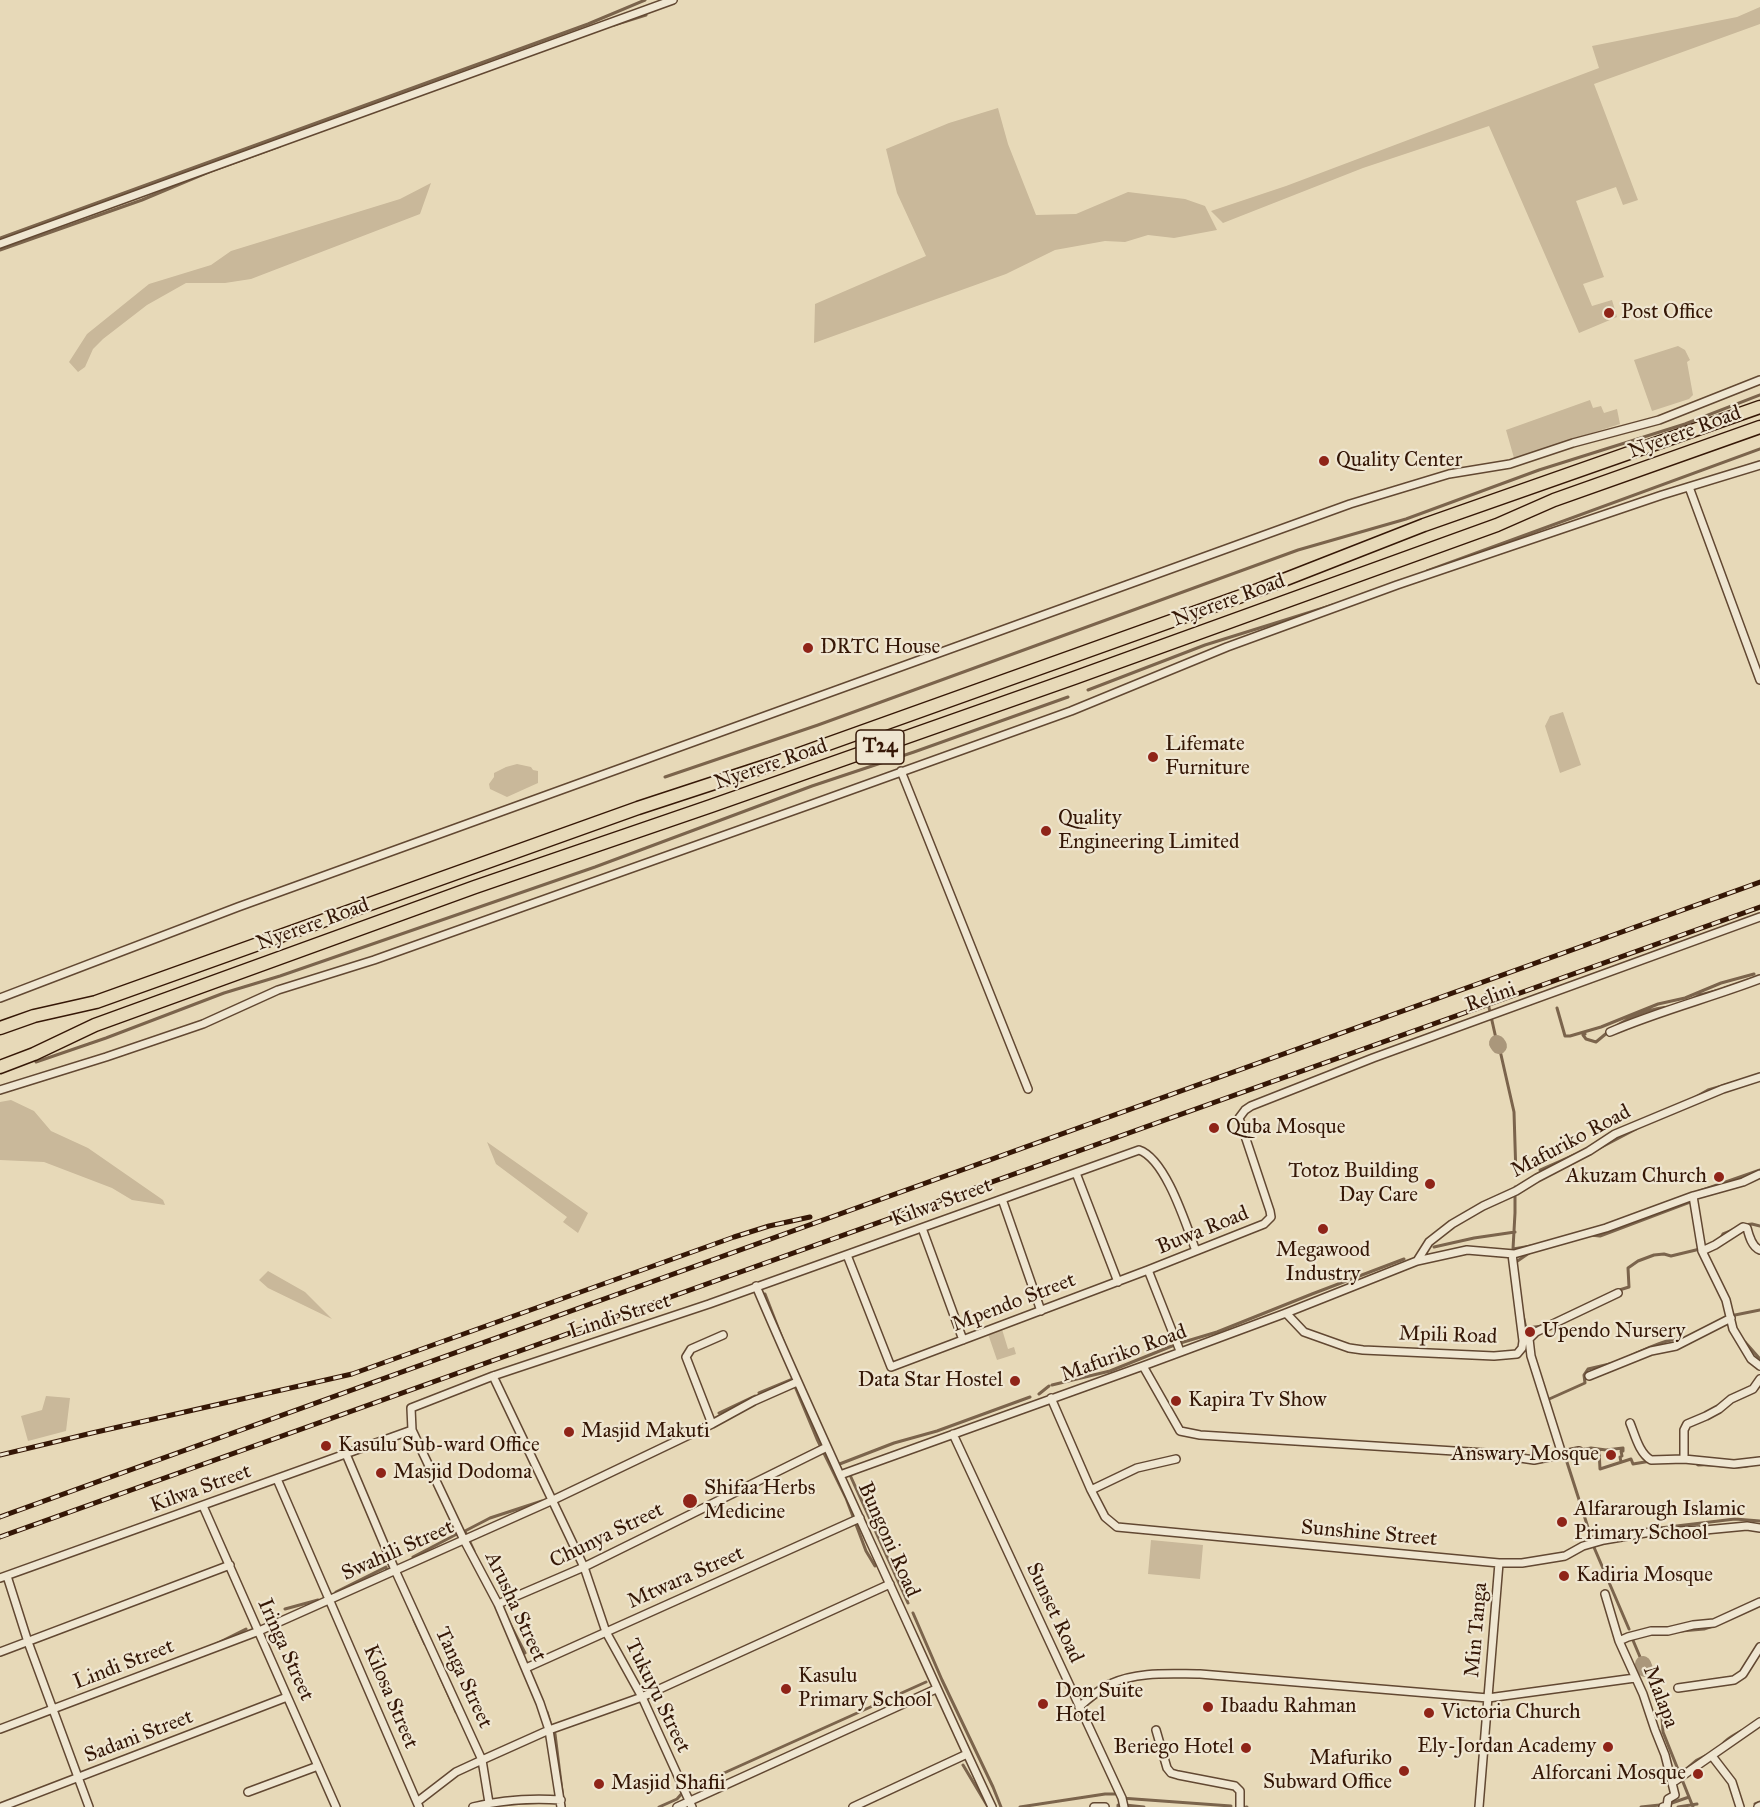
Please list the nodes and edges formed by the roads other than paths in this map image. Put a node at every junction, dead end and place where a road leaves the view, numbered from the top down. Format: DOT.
graph roads {
  1 [pos="673,0"];
  2 [pos="0,243"];
  3 [pos="1760,380"];
  4 [pos="1760,407"];
  5 [pos="1760,427"];
  6 [pos="1760,465"];
  7 [pos="1689,487"];
  8 [pos="1760,680"];
  9 [pos="901,771"];
  10 [pos="1760,917"];
  11 [pos="1760,979"];
  12 [pos="0,998"];
  13 [pos="0,1028"];
  14 [pos="1610,1032"];
  15 [pos="0,1067"];
  16 [pos="1760,1077"];
  17 [pos="1028,1089"];
  18 [pos="0,1090"];
  19 [pos="1239,1118"];
  20 [pos="1076,1173"];
  21 [pos="1760,1174"];
  22 [pos="1693,1196"];
  23 [pos="1002,1199"];
  24 [pos="922,1228"];
  25 [pos="1760,1250"];
  26 [pos="1196,1251"];
  27 [pos="1702,1251"];
  28 [pos="1514,1254"];
  29 [pos="847,1255"];
  30 [pos="1418,1261"];
  31 [pos="1148,1270"];
  32 [pos="1118,1282"];
  33 [pos="756,1286"];
  34 [pos="1618,1293"];
  35 [pos="1041,1311"];
  36 [pos="1286,1313"];
  37 [pos="1731,1318"];
  38 [pos="723,1335"];
  39 [pos="963,1340"];
  40 [pos="1180,1351"];
  41 [pos="1143,1366"];
  42 [pos="1760,1366"];
  43 [pos="493,1376"];
  44 [pos="1589,1376"];
  45 [pos="1760,1379"];
  46 [pos="797,1382"];
  47 [pos="1051,1398"];
  48 [pos="1630,1423"];
  49 [pos="712,1424"];
  50 [pos="412,1430"];
  51 [pos="953,1434"];
  52 [pos="827,1447"];
  53 [pos="1579,1451"];
  54 [pos="346,1454"];
  55 [pos="1562,1454"];
  56 [pos="1176,1459"];
  57 [pos="1684,1459"];
  58 [pos="1760,1461"];
  59 [pos="840,1475"];
  60 [pos="277,1479"];
  61 [pos="1091,1490"];
  62 [pos="551,1501"];
  63 [pos="203,1506"];
  64 [pos="860,1518"];
  65 [pos="1760,1528"];
  66 [pos="464,1540"];
  67 [pos="1499,1563"];
  68 [pos="230,1565"];
  69 [pos="584,1567"];
  70 [pos="395,1570"];
  71 [pos="3,1577"];
  72 [pos="890,1584"];
  73 [pos="1605,1594"];
  74 [pos="330,1599"];
  75 [pos="1760,1602"];
  76 [pos="498,1604"];
  77 [pos="259,1631"];
  78 [pos="606,1632"];
  79 [pos="1619,1641"];
  80 [pos="28,1642"];
  81 [pos="1760,1647"];
  82 [pos="0,1652"];
  83 [pos="526,1668"];
  84 [pos="1635,1678"];
  85 [pos="1678,1688"];
  86 [pos="936,1689"];
  87 [pos="287,1696"];
  88 [pos="642,1697"];
  89 [pos="1488,1698"];
  90 [pos="1079,1707"];
  91 [pos="53,1710"];
  92 [pos="1760,1722"];
  93 [pos="0,1729"];
  94 [pos="549,1730"];
  95 [pos="1156,1730"];
  96 [pos="967,1754"];
  97 [pos="1712,1756"];
  98 [pos="482,1760"];
  99 [pos="318,1766"];
  100 [pos="78,1778"];
  101 [pos="1675,1781"];
  102 [pos="248,1792"];
  103 [pos="489,1803"];
  104 [pos="561,1803"];
  105 [pos="418,1804"];
  106 [pos="691,1804"];
  107 [pos="1666,1805"];
  108 [pos="1,1807"];
  109 [pos="88,1807"];
  110 [pos="336,1807"];
  111 [pos="473,1807"];
  112 [pos="677,1807"];
  113 [pos="853,1807"];
  114 [pos="992,1807"];
  115 [pos="1095,1807"];
  116 [pos="1106,1807"];
  117 [pos="1124,1807"];
  118 [pos="1240,1807"];
  119 [pos="1479,1807"];
  120 [pos="1740,1807"];
  1 -- 2 [label="street"];
  3 -- 12 [label="street"];
  4 -- 13 [label="highway, Nyerere Road / T24"];
  5 -- 15 [label="highway, Nyerere Road / T24"];
  6 -- 7 [label="street"];
  7 -- 8 [label="street"];
  7 -- 9 [label="street"];
  9 -- 17 [label="street"];
  9 -- 18 [label="street"];
  10 -- 19 [label="street, Relini"];
  11 -- 14 [label="street"];
  16 -- 30 [label="street, Mafuriko Road"];
  19 -- 26 [label="street, Buwa Road"];
  20 -- 23 [label="street, Kilwa Street"];
  20 -- 26 [label="street, Kilwa Street"];
  20 -- 32 [label="street"];
  21 -- 22 [label="street"];
  22 -- 27 [label="street"];
  22 -- 28 [label="street"];
  23 -- 24 [label="street, Kilwa Street"];
  23 -- 35 [label="street"];
  24 -- 29 [label="street, Kilwa Street"];
  24 -- 39 [label="street"];
  25 -- 27 [label="street"];
  26 -- 31 [label="street, Buwa Road"];
  27 -- 37 [label="street"];
  28 -- 30 [label="street, Mafuriko Road"];
  28 -- 36 [label="street, Mpili Road"];
  29 -- 33 [label="street, Kilwa Street"];
  29 -- 39 [label="street, Mpendo Street"];
  30 -- 36 [label="street, Mafuriko Road"];
  31 -- 32 [label="street, Mpendo Street"];
  31 -- 40 [label="street"];
  32 -- 35 [label="street, Mpendo Street"];
  33 -- 43 [label="street, Lindi Street"];
  33 -- 46 [label="street, Bungoni Road"];
  34 -- 55 [label="street"];
  35 -- 39 [label="street, Mpendo Street"];
  36 -- 40 [label="street, Mafuriko Road"];
  37 -- 42 [label="street"];
  37 -- 44 [label="street"];
  38 -- 49 [label="street"];
  40 -- 41 [label="street, Mafuriko Road"];
  41 -- 47 [label="street, Mafuriko Road"];
  41 -- 55 [label="street"];
  43 -- 50 [label="street, Lindi Street"];
  43 -- 62 [label="street, Tukuyu Street"];
  45 -- 57 [label="street"];
  46 -- 49 [label="street"];
  46 -- 52 [label="street, Bungoni Road"];
  47 -- 51 [label="street, Mafuriko Road"];
  47 -- 61 [label="street, Sunshine Street"];
  48 -- 57 [label="street"];
  49 -- 62 [label="street"];
  50 -- 54 [label="street, Kilwa Street"];
  50 -- 66 [label="street, Arusha Street"];
  51 -- 59 [label="street, Mafuriko Road"];
  51 -- 90 [label="street, Sunset Road"];
  52 -- 59 [label="street, Bungoni Road"];
  52 -- 69 [label="street, Chunya Street"];
  53 -- 55 [label="street"];
  54 -- 60 [label="street, Kilwa Street"];
  54 -- 70 [label="street, Tanga Street"];
  56 -- 61 [label="street"];
  57 -- 58 [label="street"];
  59 -- 64 [label="street, Bungoni Road"];
  60 -- 63 [label="street, Kilwa Street"];
  60 -- 74 [label="street, Kilosa Street"];
  61 -- 67 [label="street, Sunshine Street"];
  62 -- 66 [label="street, Swahili Street"];
  62 -- 69 [label="street, Tukuyu Street"];
  63 -- 68 [label="street, Iringa Street"];
  63 -- 71 [label="street, Kilwa Street"];
  64 -- 72 [label="street, Bungoni Road"];
  64 -- 78 [label="street, Mtwara Street"];
  65 -- 67 [label="street, Sunshine Street"];
  66 -- 70 [label="street, Swahili Street"];
  66 -- 76 [label="street, Arusha Street"];
  67 -- 89 [label="street, Min Tanga"];
  68 -- 77 [label="street, Iringa Street"];
  68 -- 80 [label="street"];
  69 -- 76 [label="street, Chunya Street"];
  69 -- 78 [label="street, Tukuyu Street"];
  70 -- 74 [label="street, Swahili Street"];
  70 -- 98 [label="street, Tanga Street"];
  71 -- 80 [label="street"];
  72 -- 86 [label="street, Bungoni Road"];
  72 -- 88 [label="street"];
  73 -- 79 [label="street, Malapa"];
  74 -- 77 [label="street, Swahili Street"];
  74 -- 105 [label="street, Kilosa Street"];
  75 -- 79 [label="street"];
  76 -- 83 [label="street, Arusha Street"];
  77 -- 87 [label="street, Iringa Street"];
  77 -- 91 [label="street, Lindi Street"];
  78 -- 83 [label="street, Mtwara Street"];
  78 -- 88 [label="street, Tukuyu Street"];
  79 -- 84 [label="street, Malapa"];
  80 -- 82 [label="street"];
  80 -- 91 [label="street"];
  81 -- 85 [label="street"];
  83 -- 94 [label="street, Arusha Street"];
  84 -- 89 [label="street"];
  84 -- 107 [label="street, Malapa"];
  86 -- 96 [label="street, Bungoni Road"];
  86 -- 106 [label="street"];
  87 -- 99 [label="street, Iringa Street"];
  87 -- 100 [label="street, Sadani Street"];
  88 -- 94 [label="street"];
  88 -- 106 [label="street, Tukuyu Street"];
  89 -- 90 [label="street"];
  89 -- 119 [label="street, Min Tanga"];
  90 -- 117 [label="street, Sunset Road"];
  91 -- 93 [label="street, Lindi Street"];
  91 -- 100 [label="street"];
  92 -- 97 [label="street"];
  94 -- 98 [label="street"];
  94 -- 104 [label="street, Arusha Street"];
  95 -- 118 [label="street"];
  96 -- 113 [label="street"];
  96 -- 114 [label="street, Bungoni Road"];
  97 -- 101 [label="street"];
  97 -- 120 [label="street"];
  98 -- 103 [label="street, Tanga Street"];
  98 -- 105 [label="street"];
  99 -- 102 [label="street"];
  99 -- 110 [label="street, Iringa Street"];
  100 -- 108 [label="street, Sadani Street"];
  100 -- 109 [label="street"];
  103 -- 104 [label="street"];
  103 -- 111 [label="street"];
  106 -- 112 [label="street"];
  115 -- 116 [label="street"];
}
